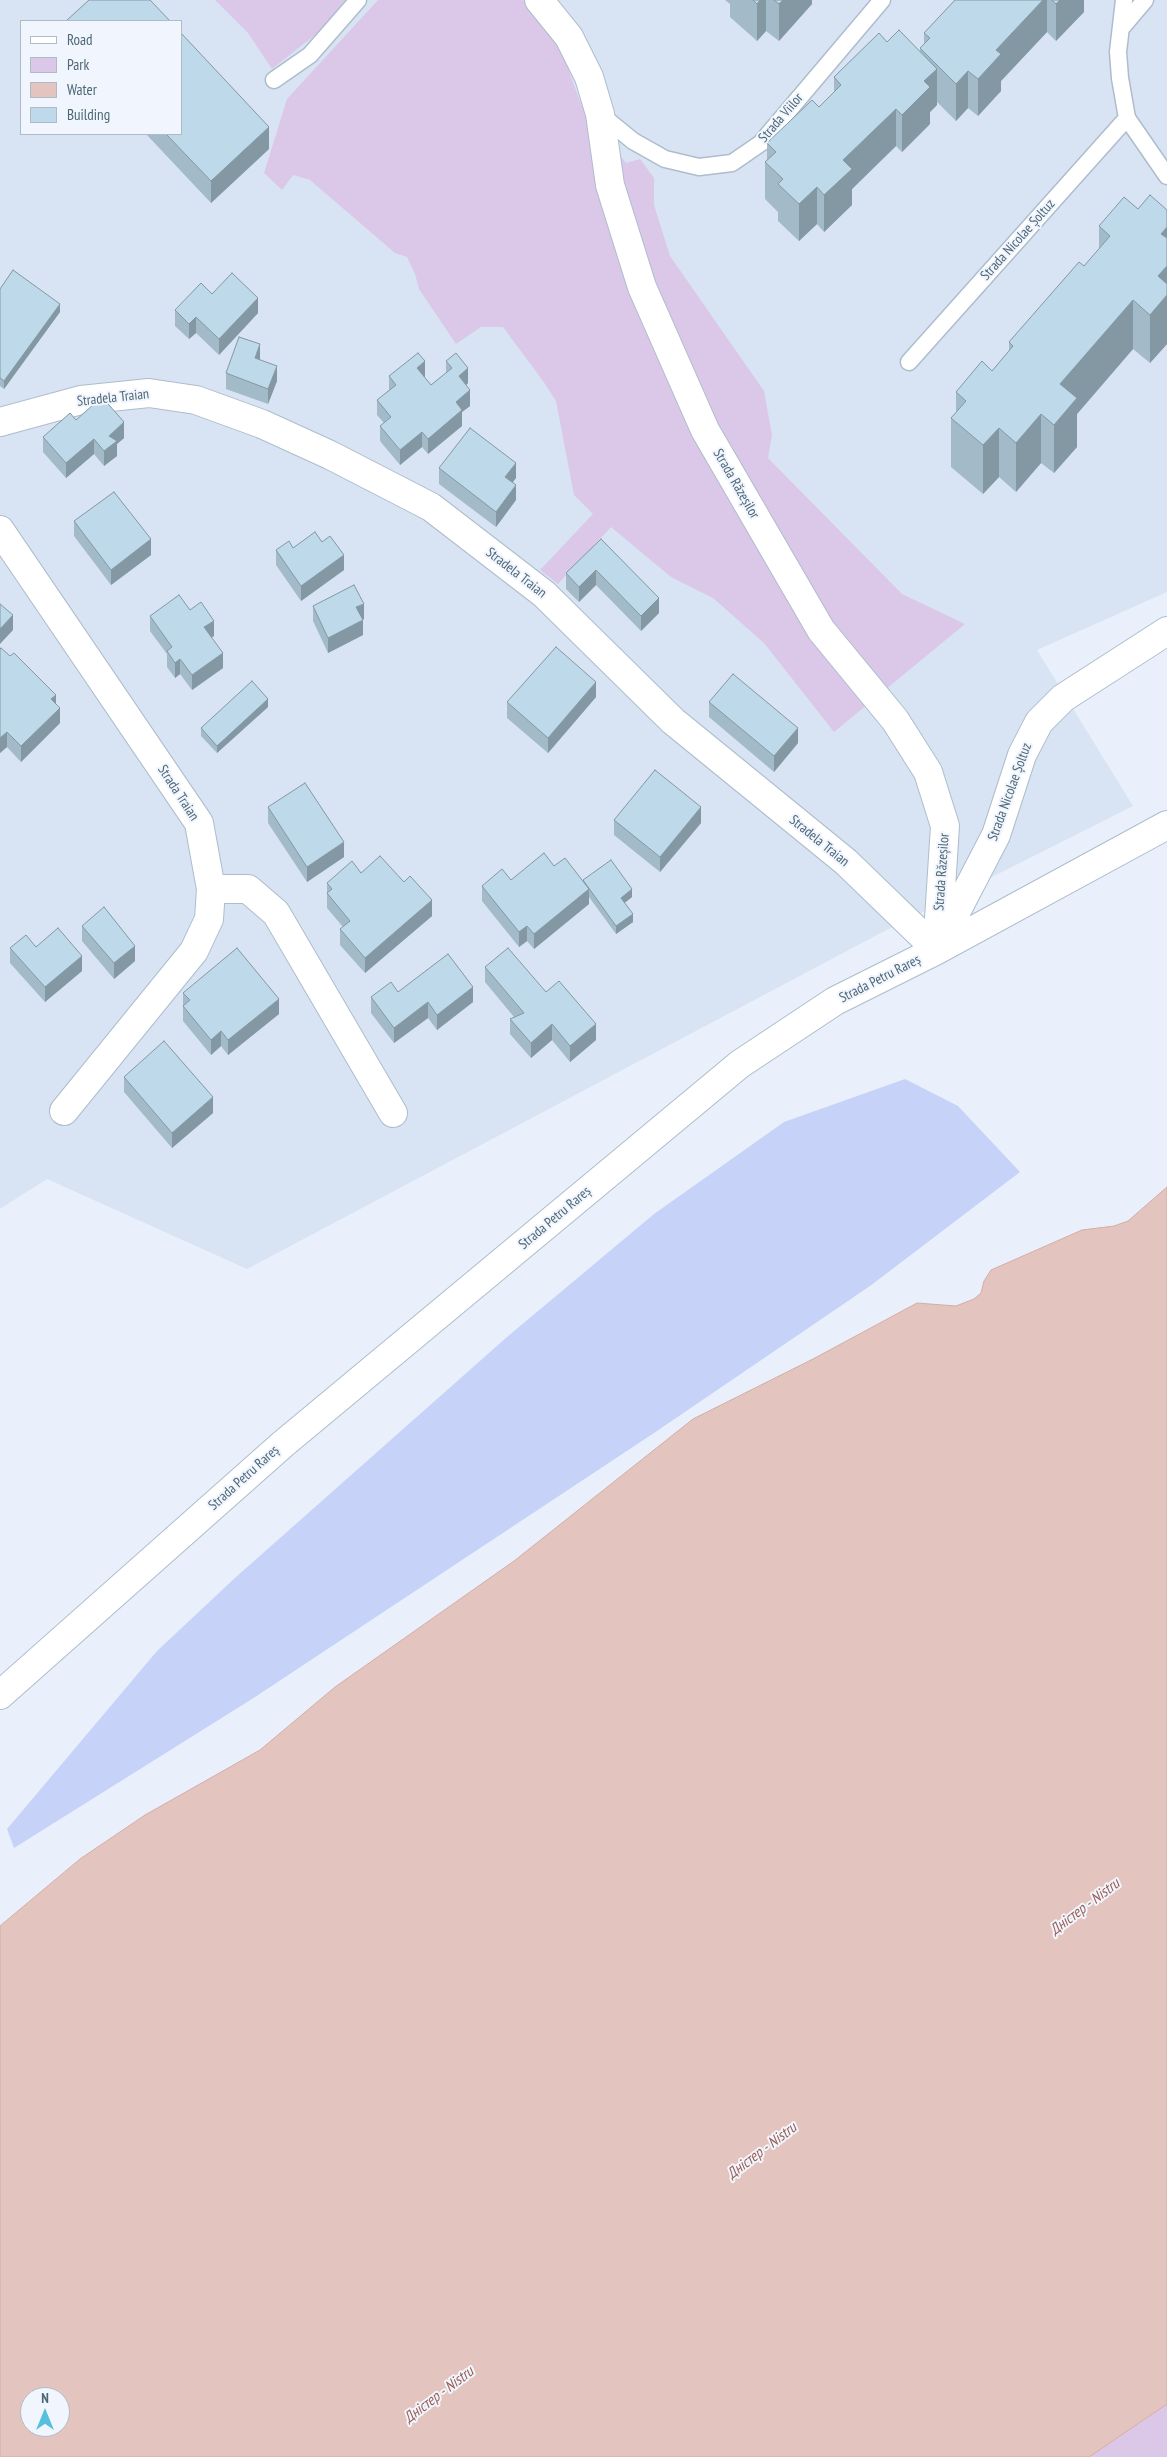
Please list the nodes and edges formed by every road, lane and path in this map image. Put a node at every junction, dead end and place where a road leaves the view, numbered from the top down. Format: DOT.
graph roads {
  1 [pos="358,0"];
  2 [pos="539,0"];
  3 [pos="882,0"];
  4 [pos="1124,0"];
  5 [pos="1145,0"];
  6 [pos="1123,26"];
  7 [pos="274,80"];
  8 [pos="600,114"];
  9 [pos="1127,118"];
  10 [pos="1167,176"];
  11 [pos="909,362"];
  12 [pos="0,422"];
  13 [pos="0,530"];
  14 [pos="1167,631"];
  15 [pos="1167,825"];
  16 [pos="211,889"];
  17 [pos="937,950"];
  18 [pos="64,1111"];
  19 [pos="393,1113"];
  20 [pos="0,1694"];
  1 -- 7 [label="lane"];
  2 -- 8 [label="street, Strada Răzeșilor"];
  3 -- 8 [label="lane, Strada Viilor"];
  4 -- 6 [label="lane"];
  5 -- 6 [label="lane"];
  6 -- 9 [label="lane"];
  8 -- 17 [label="street, Strada Răzeșilor"];
  9 -- 10 [label="lane"];
  9 -- 11 [label="lane, Strada Nicolae Șoltuz"];
  12 -- 17 [label="street, Stradela Traian"];
  13 -- 16 [label="street, Strada Traian"];
  14 -- 17 [label="street, Strada Nicolae Șoltuz"];
  15 -- 17 [label="street, Strada Petru Rareș"];
  16 -- 18 [label="street, Strada Traian"];
  16 -- 19 [label="street"];
  17 -- 20 [label="street, Strada Petru Rareș"];
}
